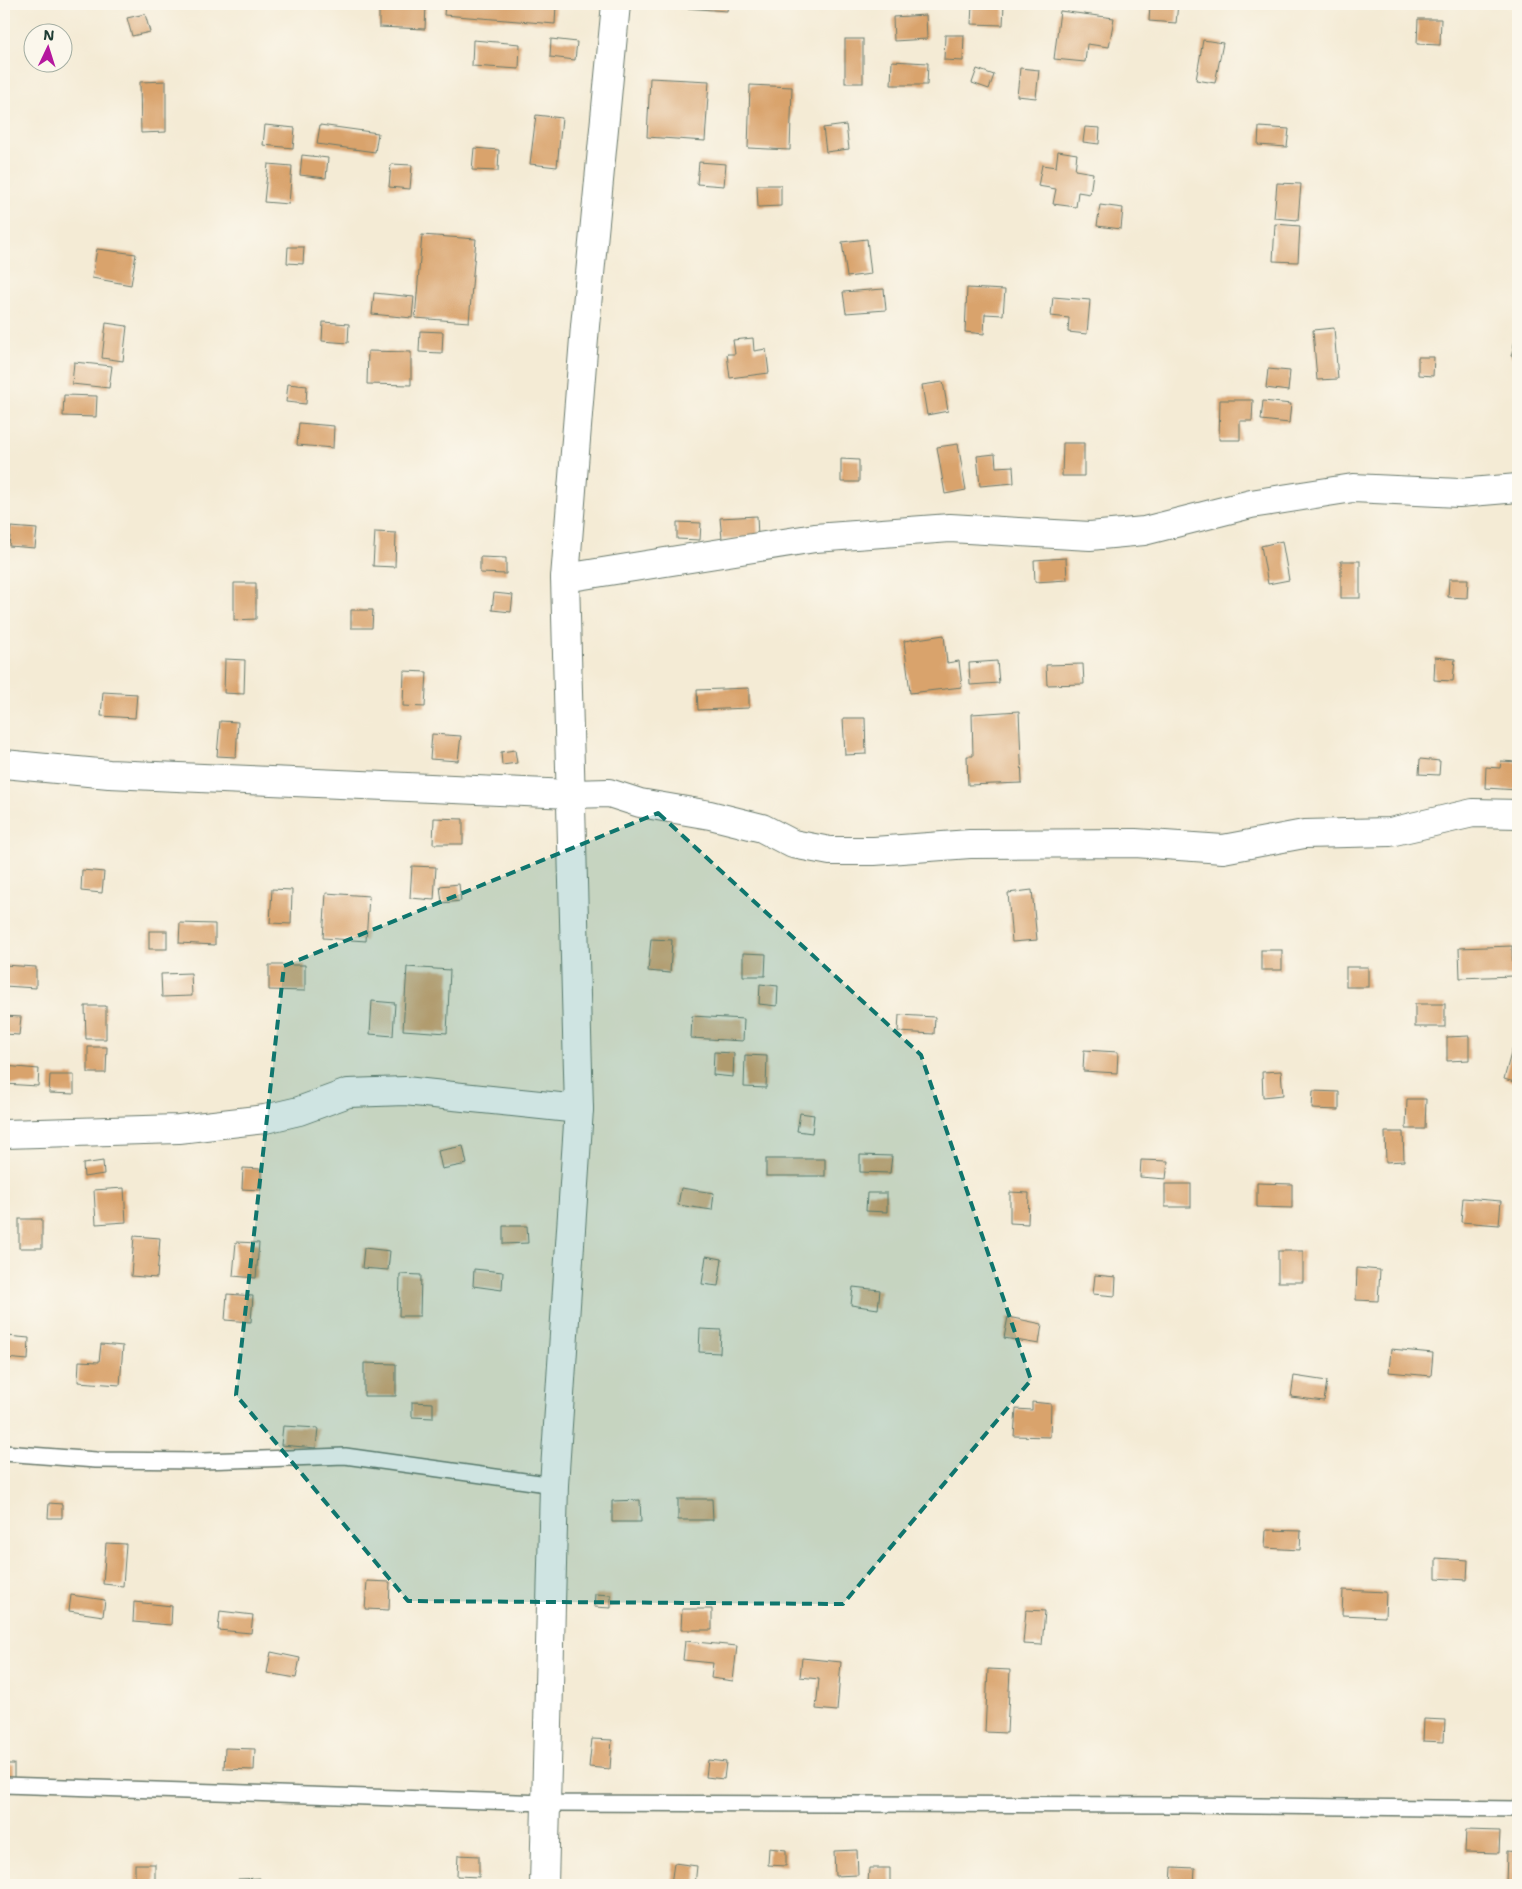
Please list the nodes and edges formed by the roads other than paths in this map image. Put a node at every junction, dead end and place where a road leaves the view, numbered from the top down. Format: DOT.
graph roads {
  1 [pos="616,4"];
  2 [pos="1518,488"];
  3 [pos="565,578"];
  4 [pos="4,764"];
  5 [pos="570,794"];
  6 [pos="1518,814"];
  7 [pos="579,1109"];
  8 [pos="4,1134"];
  9 [pos="4,1453"];
  10 [pos="554,1485"];
  11 [pos="4,1785"];
  12 [pos="545,1803"];
  13 [pos="1518,1809"];
  14 [pos="544,1885"];
  1 -- 3 [label="street"];
  2 -- 3 [label="street"];
  3 -- 5 [label="street"];
  4 -- 5 [label="street"];
  5 -- 6 [label="street"];
  5 -- 7 [label="street"];
  7 -- 8 [label="street"];
  7 -- 10 [label="street"];
  9 -- 10 [label="lane"];
  10 -- 12 [label="street"];
  11 -- 12 [label="lane"];
  12 -- 13 [label="lane"];
  12 -- 14 [label="street"];
}
